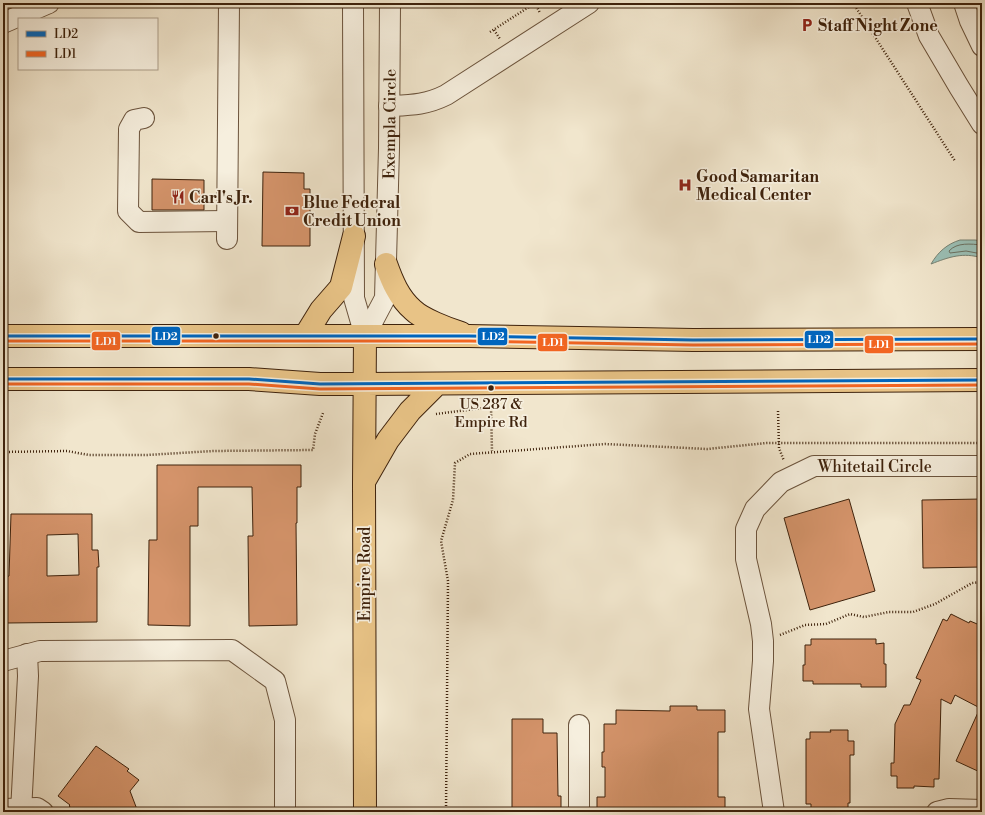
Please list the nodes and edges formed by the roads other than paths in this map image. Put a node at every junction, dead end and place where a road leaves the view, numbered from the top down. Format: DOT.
graph roads {
  1 [pos="49,3"];
  2 [pos="229,3"];
  3 [pos="353,3"];
  4 [pos="390,3"];
  5 [pos="589,3"];
  6 [pos="917,3"];
  7 [pos="964,3"];
  8 [pos="3,23"];
  9 [pos="982,46"];
  10 [pos="389,106"];
  11 [pos="144,118"];
  12 [pos="982,124"];
  13 [pos="354,236"];
  14 [pos="386,264"];
  15 [pos="3,336"];
  16 [pos="305,336"];
  17 [pos="365,336"];
  18 [pos="469,336"];
  19 [pos="982,339"];
  20 [pos="3,379"];
  21 [pos="982,380"];
  22 [pos="365,384"];
  23 [pos="437,384"];
  24 [pos="982,466"];
  25 [pos="364,483"];
  26 [pos="27,654"];
  27 [pos="3,661"];
  28 [pos="579,724"];
  29 [pos="15,810"];
  30 [pos="982,810"];
  31 [pos="43,812"];
  32 [pos="285,812"];
  33 [pos="365,812"];
  34 [pos="578,812"];
  35 [pos="774,812"];
  36 [pos="937,812"];
  1 -- 8 [label="street"];
  2 -- 11 [label="street"];
  3 -- 13 [label="street"];
  4 -- 10 [label="street, Exempla Circle"];
  5 -- 10 [label="street"];
  6 -- 12 [label="street"];
  7 -- 9 [label="street"];
  10 -- 14 [label="street, Exempla Circle"];
  13 -- 16 [label="main road"];
  13 -- 17 [label="street"];
  14 -- 17 [label="street, Exempla Circle"];
  14 -- 18 [label="main road"];
  15 -- 16 [label="main road"];
  16 -- 17 [label="main road"];
  17 -- 18 [label="main road"];
  17 -- 22 [label="main road, Empire Road"];
  18 -- 19 [label="main road"];
  20 -- 22 [label="main road"];
  21 -- 23 [label="main road"];
  22 -- 23 [label="main road"];
  22 -- 25 [label="main road, Empire Road"];
  23 -- 25 [label="main road"];
  24 -- 35 [label="street, Whitetail Circle"];
  25 -- 33 [label="main road, Empire Road"];
  26 -- 27 [label="street"];
  26 -- 29 [label="street"];
  26 -- 32 [label="street"];
  28 -- 34 [label="street"];
  29 -- 31 [label="street"];
  30 -- 36 [label="street"];
}
